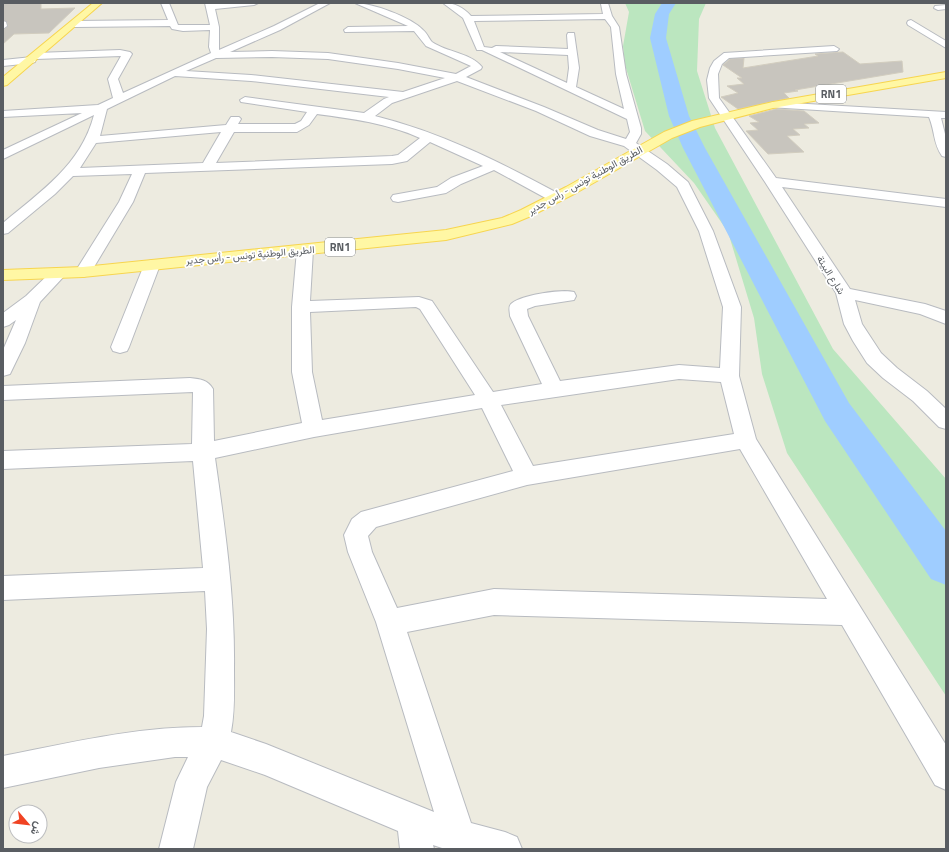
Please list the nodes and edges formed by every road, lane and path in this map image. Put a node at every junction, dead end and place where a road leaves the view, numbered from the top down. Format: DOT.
graph roads {
  1 [pos="98,3"];
  2 [pos="165,3"];
  3 [pos="326,3"];
  4 [pos="358,3"];
  5 [pos="450,3"];
  6 [pos="605,3"];
  7 [pos="209,5"];
  8 [pos="258,5"];
  9 [pos="531,9"];
  10 [pos="608,16"];
  11 [pos="538,17"];
  12 [pos="470,18"];
  13 [pos="173,23"];
  14 [pos="911,23"];
  15 [pos="75,24"];
  16 [pos="215,26"];
  17 [pos="417,28"];
  18 [pos="348,30"];
  19 [pos="572,35"];
  20 [pos="943,41"];
  21 [pos="434,46"];
  22 [pos="351,47"];
  23 [pos="483,48"];
  24 [pos="834,49"];
  25 [pos="572,52"];
  26 [pos="216,55"];
  27 [pos="34,58"];
  28 [pos="351,59"];
  29 [pos="3,63"];
  30 [pos="171,74"];
  31 [pos="946,75"];
  32 [pos="457,77"];
  33 [pos="258,79"];
  34 [pos="3,83"];
  35 [pos="571,88"];
  36 [pos="402,95"];
  37 [pos="119,99"];
  38 [pos="245,100"];
  39 [pos="774,105"];
  40 [pos="102,108"];
  41 [pos="314,110"];
  42 [pos="3,114"];
  43 [pos="940,115"];
  44 [pos="366,117"];
  45 [pos="632,117"];
  46 [pos="721,117"];
  47 [pos="230,128"];
  48 [pos="429,137"];
  49 [pos="91,140"];
  50 [pos="641,145"];
  51 [pos="946,153"];
  52 [pos="3,155"];
  53 [pos="494,166"];
  54 [pos="207,167"];
  55 [pos="140,170"];
  56 [pos="72,172"];
  57 [pos="772,182"];
  58 [pos="398,198"];
  59 [pos="556,198"];
  60 [pos="946,203"];
  61 [pos="3,230"];
  62 [pos="305,250"];
  63 [pos="152,265"];
  64 [pos="83,272"];
  65 [pos="59,274"];
  66 [pos="3,275"];
  67 [pos="844,293"];
  68 [pos="568,296"];
  69 [pos="32,300"];
  70 [pos="301,307"];
  71 [pos="946,318"];
  72 [pos="3,321"];
  73 [pos="120,347"];
  74 [pos="3,369"];
  75 [pos="729,376"];
  76 [pos="554,389"];
  77 [pos="3,393"];
  78 [pos="489,400"];
  79 [pos="946,421"];
  80 [pos="314,429"];
  81 [pos="746,440"];
  82 [pos="203,452"];
  83 [pos="3,460"];
  84 [pos="527,476"];
  85 [pos="217,579"];
  86 [pos="3,588"];
  87 [pos="849,612"];
  88 [pos="390,622"];
  89 [pos="214,742"];
  90 [pos="3,772"];
  91 [pos="946,774"];
  92 [pos="415,835"];
  93 [pos="459,837"];
  94 [pos="176,849"];
  95 [pos="505,849"];
  1 -- 15 [label="main road"];
  2 -- 13 [label="street"];
  3 -- 26 [label="street"];
  4 -- 17 [label="street"];
  5 -- 12 [label="street"];
  6 -- 10 [label="street"];
  7 -- 8 [label="street"];
  7 -- 16 [label="street"];
  9 -- 11 [label="street"];
  10 -- 11 [label="street"];
  10 -- 45 [label="street"];
  11 -- 12 [label="street"];
  12 -- 23 [label="street"];
  13 -- 15 [label="street"];
  13 -- 16 [label="street"];
  14 -- 20 [label="street"];
  15 -- 27 [label="main road"];
  16 -- 26 [label="street"];
  17 -- 18 [label="street"];
  17 -- 21 [label="street"];
  19 -- 25 [label="street"];
  21 -- 23 [label="street"];
  21 -- 32 [label="street"];
  22 -- 28 [label="street"];
  23 -- 25 [label="street"];
  23 -- 35 [label="street"];
  24 -- 46 [label="street, شارع البيئة"];
  25 -- 35 [label="street"];
  26 -- 28 [label="street"];
  26 -- 30 [label="street"];
  27 -- 29 [label="street"];
  27 -- 34 [label="main road"];
  27 -- 37 [label="street"];
  28 -- 32 [label="street"];
  30 -- 33 [label="street"];
  30 -- 37 [label="street"];
  31 -- 39 [label="main road, الطريق الوطنية تونس - رأس جدير / RN1"];
  32 -- 36 [label="street"];
  32 -- 50 [label="street"];
  33 -- 36 [label="street"];
  33 -- 38 [label="street"];
  35 -- 45 [label="street"];
  36 -- 44 [label="street"];
  37 -- 40 [label="street"];
  38 -- 41 [label="street"];
  38 -- 47 [label="street"];
  39 -- 43 [label="street"];
  39 -- 46 [label="main road, الطريق الوطنية تونس - رأس جدير / RN1"];
  40 -- 42 [label="street"];
  40 -- 49 [label="street"];
  40 -- 52 [label="street"];
  41 -- 44 [label="street"];
  41 -- 47 [label="street"];
  43 -- 51 [label="street"];
  44 -- 48 [label="street"];
  45 -- 50 [label="street"];
  46 -- 50 [label="main road, الطريق الوطنية تونس - رأس جدير / RN1"];
  46 -- 57 [label="street, شارع البيئة"];
  47 -- 49 [label="street"];
  47 -- 54 [label="street"];
  48 -- 53 [label="street"];
  48 -- 54 [label="street"];
  49 -- 56 [label="street"];
  50 -- 59 [label="main road, الطريق الوطنية تونس - رأس جدير / RN1"];
  50 -- 75 [label="street"];
  53 -- 58 [label="street"];
  53 -- 59 [label="street"];
  54 -- 55 [label="street"];
  55 -- 56 [label="street"];
  55 -- 64 [label="street"];
  56 -- 61 [label="street"];
  57 -- 60 [label="street"];
  57 -- 67 [label="street, شارع البيئة"];
  59 -- 62 [label="main road, الطريق الوطنية تونس - رأس جدير / RN1"];
  62 -- 63 [label="main road, الطريق الوطنية تونس - رأس جدير / RN1"];
  62 -- 70 [label="street"];
  63 -- 64 [label="main road, الطريق الوطنية تونس - رأس جدير / RN1"];
  63 -- 73 [label="street"];
  64 -- 65 [label="main road, الطريق الوطنية تونس - رأس جدير / RN1"];
  65 -- 66 [label="main road, الطريق الوطنية تونس - رأس جدير / RN1"];
  65 -- 69 [label="street"];
  67 -- 71 [label="street"];
  67 -- 79 [label="street, شارع البيئة"];
  68 -- 76 [label="street"];
  69 -- 72 [label="street"];
  69 -- 74 [label="street"];
  70 -- 78 [label="street"];
  70 -- 80 [label="street"];
  75 -- 76 [label="street"];
  75 -- 81 [label="street"];
  76 -- 78 [label="street"];
  77 -- 82 [label="street"];
  78 -- 80 [label="street"];
  78 -- 84 [label="street"];
  80 -- 82 [label="street"];
  81 -- 84 [label="street"];
  81 -- 87 [label="street"];
  82 -- 83 [label="street"];
  82 -- 85 [label="street"];
  84 -- 88 [label="street"];
  85 -- 86 [label="street"];
  85 -- 89 [label="street"];
  87 -- 88 [label="street"];
  87 -- 91 [label="street"];
  88 -- 93 [label="street"];
  89 -- 90 [label="street"];
  89 -- 92 [label="street"];
  89 -- 94 [label="street"];
  92 -- 93 [label="street"];
  93 -- 95 [label="street"];
}
